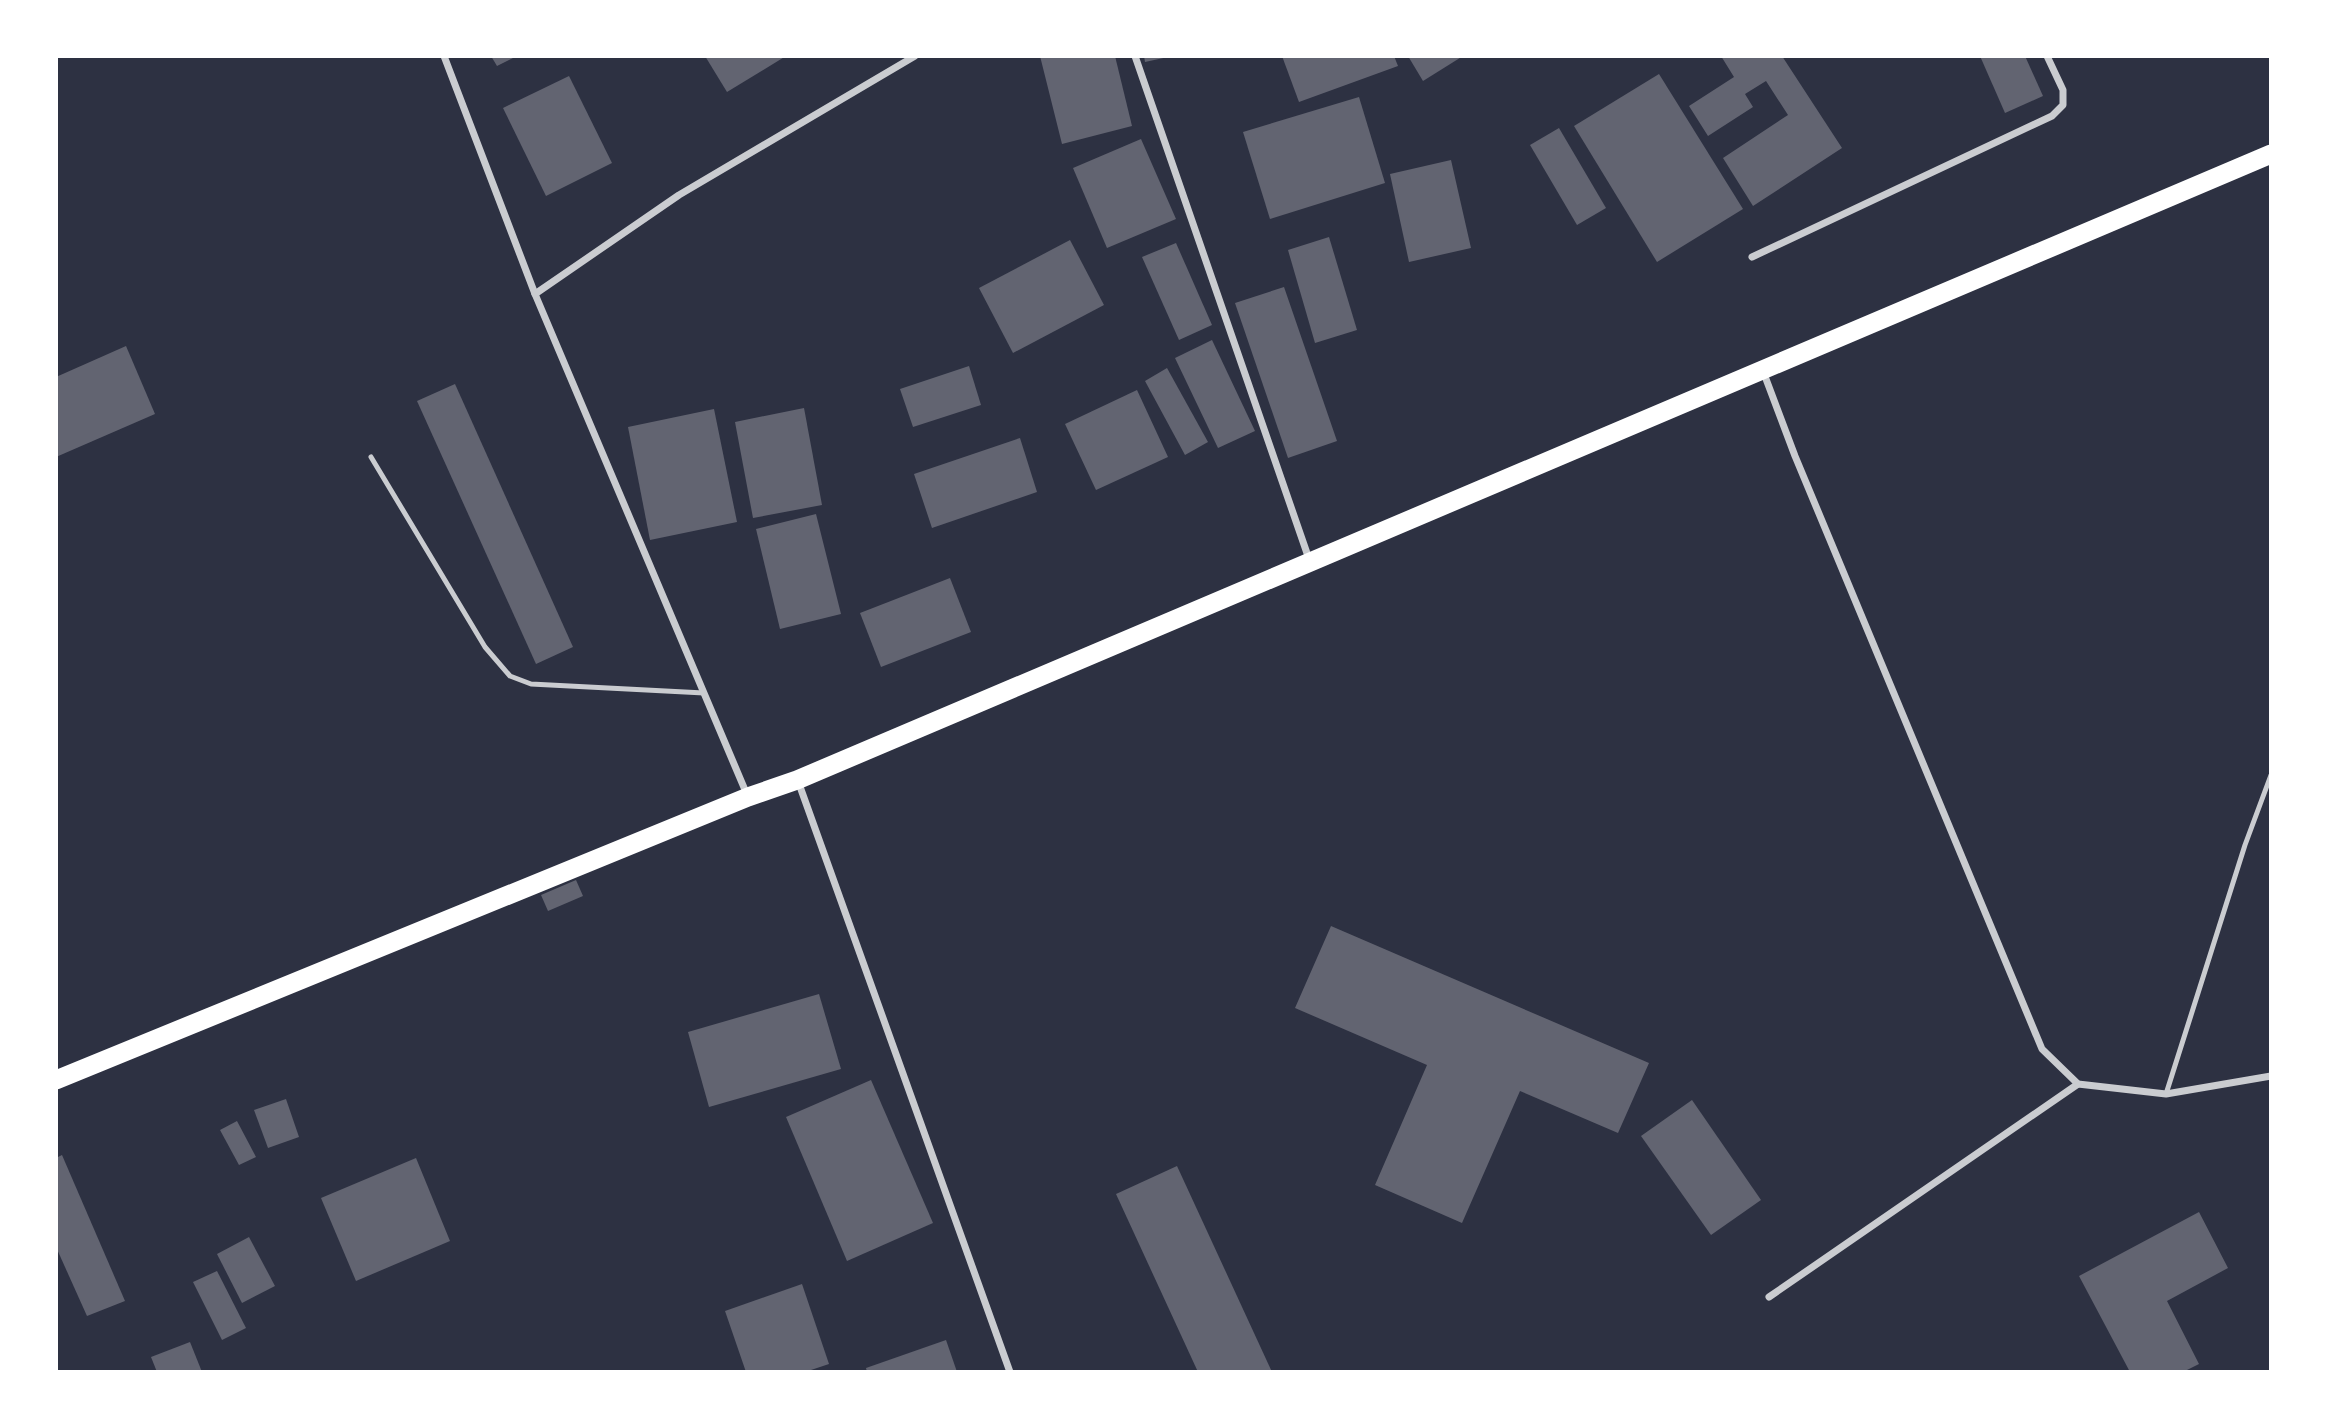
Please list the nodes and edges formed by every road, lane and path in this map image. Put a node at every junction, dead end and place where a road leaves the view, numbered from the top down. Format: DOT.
graph roads {
  1 [pos="444,56"];
  2 [pos="915,56"];
  3 [pos="1135,56"];
  4 [pos="2047,56"];
  5 [pos="2271,154"];
  6 [pos="1752,257"];
  7 [pos="535,294"];
  8 [pos="1762,368"];
  9 [pos="371,457"];
  10 [pos="1311,563"];
  11 [pos="704,693"];
  12 [pos="2271,775"];
  13 [pos="797,780"];
  14 [pos="748,797"];
  15 [pos="2270,1079"];
  16 [pos="56,1080"];
  17 [pos="2078,1084"];
  18 [pos="2166,1094"];
  19 [pos="1769,1297"];
  20 [pos="1010,1372"];
  1 -- 7 [label="street"];
  2 -- 7 [label="street"];
  3 -- 10 [label="street"];
  4 -- 6 [label="street"];
  5 -- 8 [label="highway"];
  7 -- 11 [label="street"];
  8 -- 10 [label="highway"];
  8 -- 17 [label="street"];
  9 -- 11 [label="lane"];
  10 -- 13 [label="highway"];
  11 -- 14 [label="street"];
  12 -- 18 [label="lane"];
  13 -- 14 [label="highway"];
  13 -- 20 [label="street"];
  14 -- 16 [label="highway"];
  15 -- 18 [label="street"];
  17 -- 18 [label="street"];
  17 -- 19 [label="street"];
}
